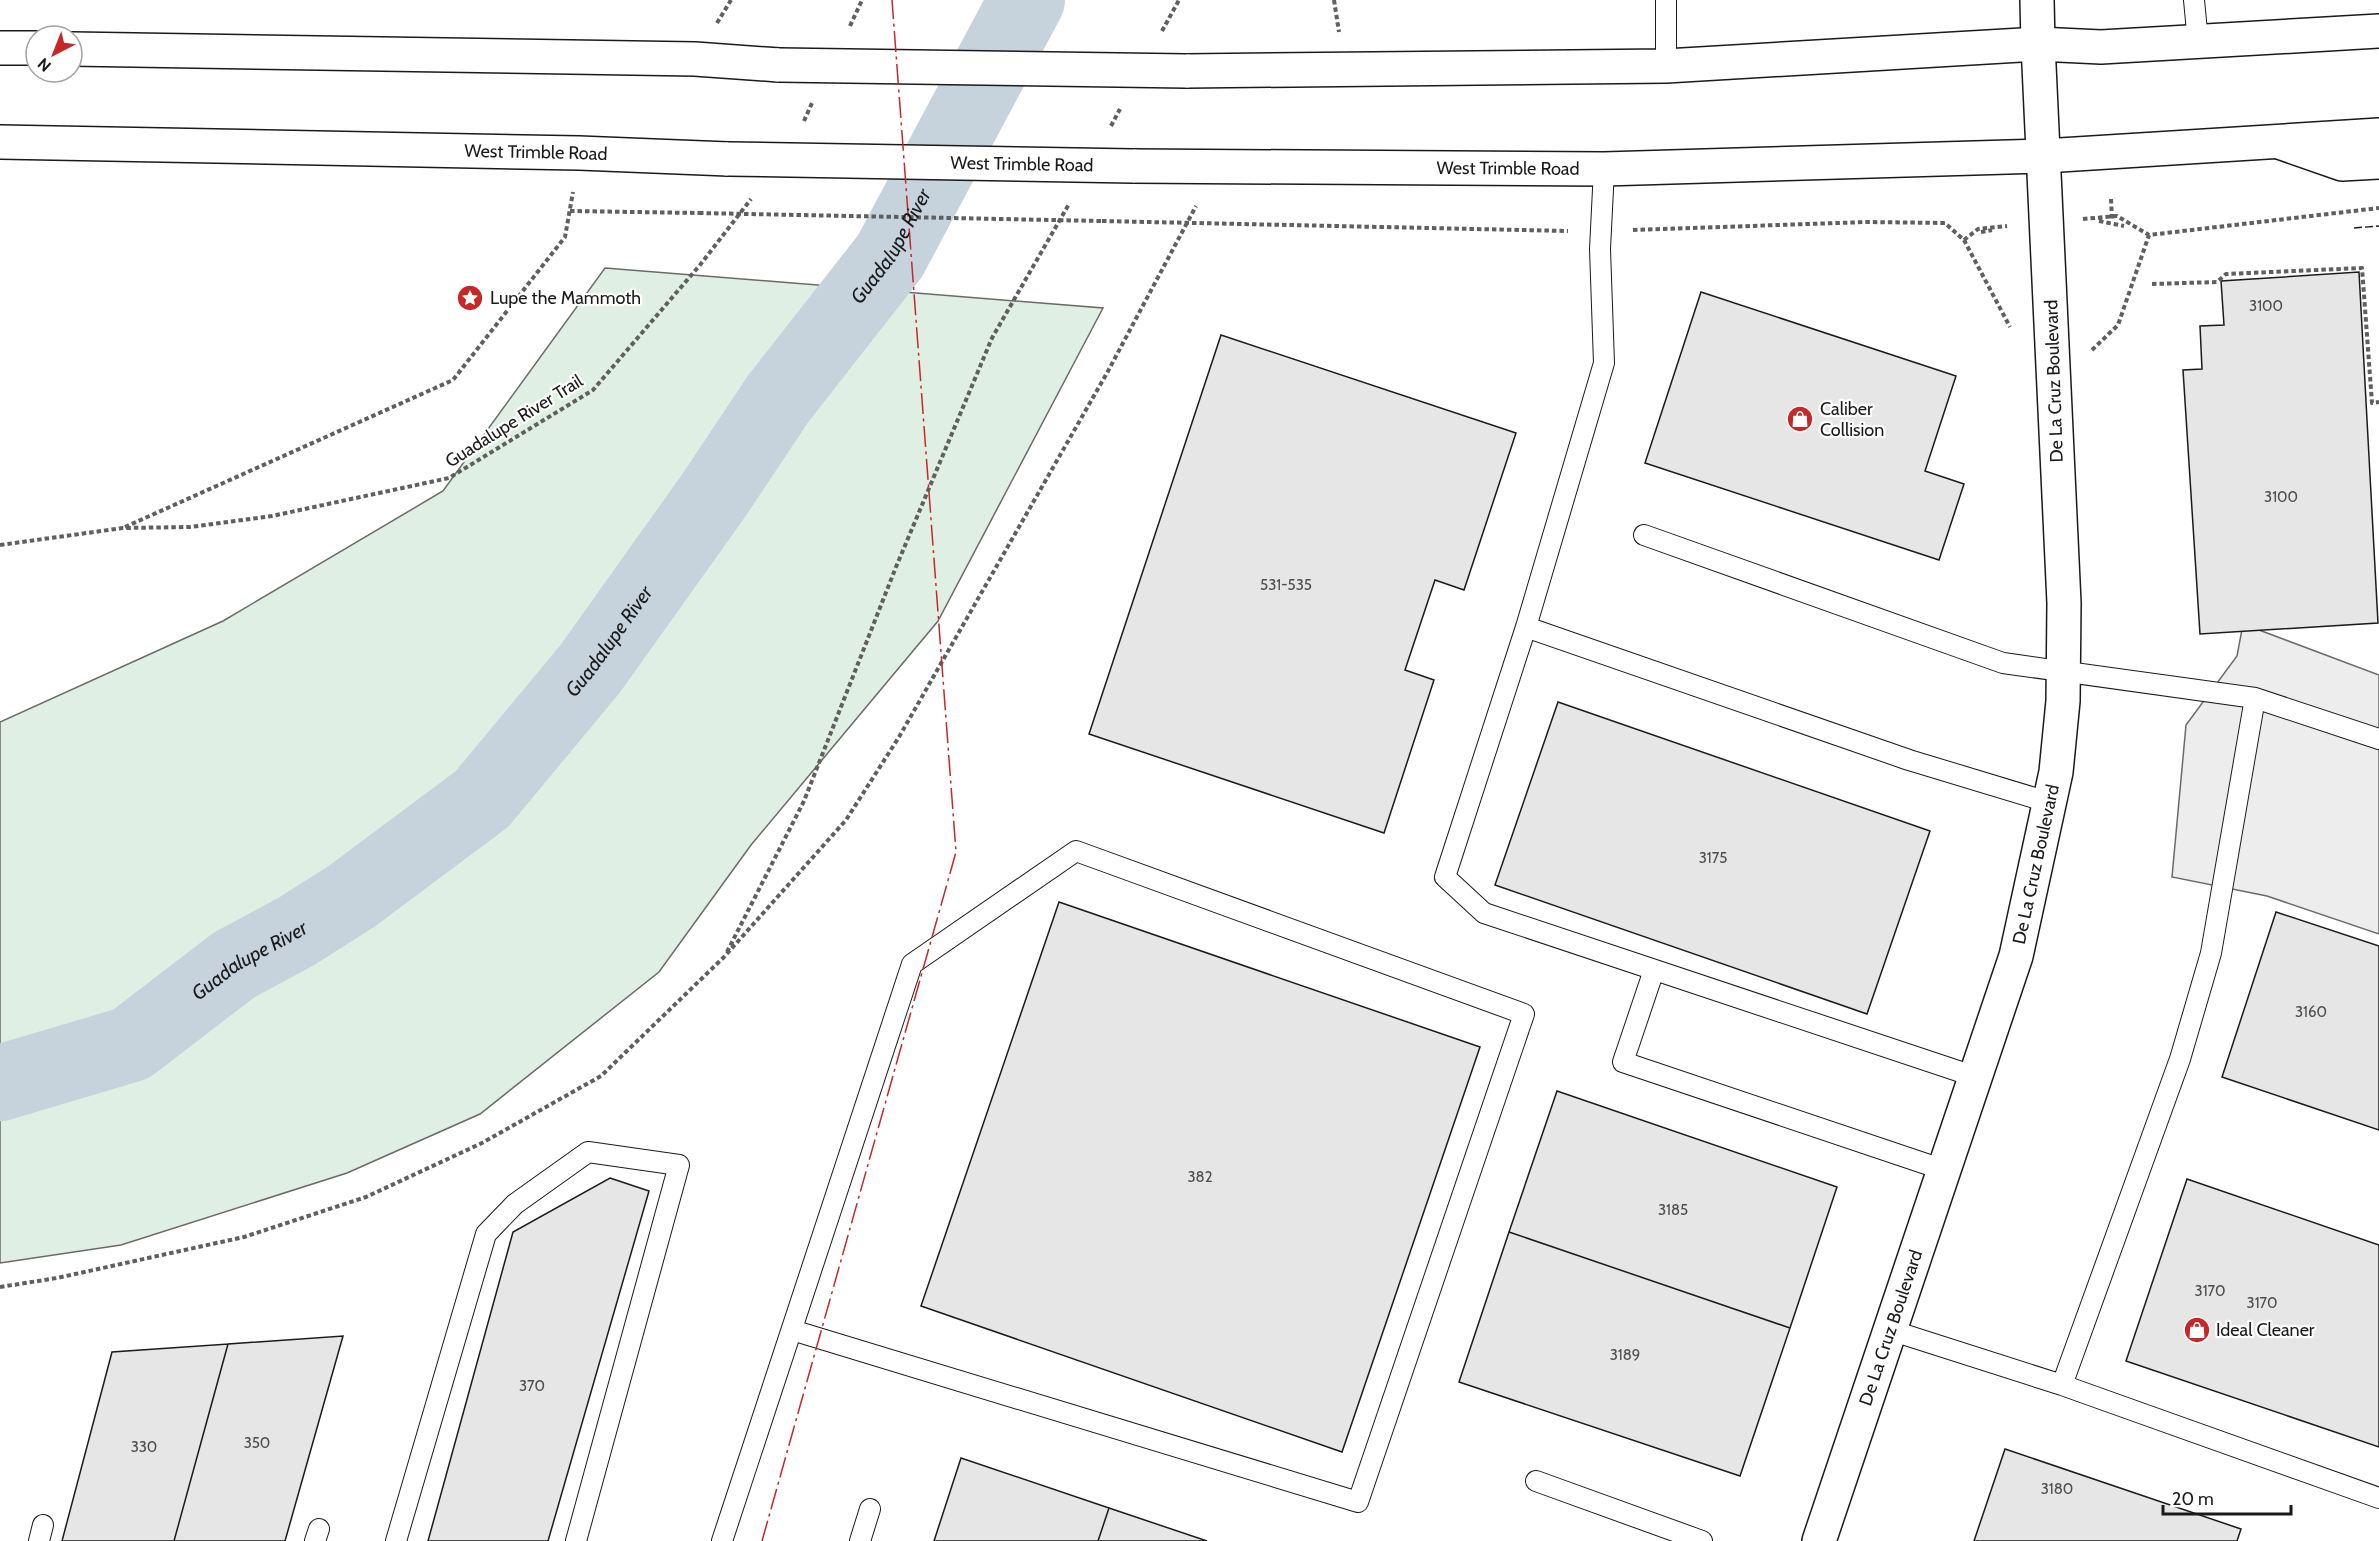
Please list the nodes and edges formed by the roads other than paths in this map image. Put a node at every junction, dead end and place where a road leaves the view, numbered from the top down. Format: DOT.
graph roads {
  1 [pos="1666,0"];
  2 [pos="2037,0"];
  3 [pos="2194,0"];
  4 [pos="2379,31"];
  5 [pos="2198,42"];
  6 [pos="2038,44"];
  7 [pos="0,48"];
  8 [pos="24,48"];
  9 [pos="84,49"];
  10 [pos="1666,66"];
  11 [pos="2379,135"];
  12 [pos="0,142"];
  13 [pos="2279,142"];
  14 [pos="2044,156"];
  15 [pos="2379,162"];
  16 [pos="1604,168"];
  17 [pos="1644,535"];
  18 [pos="1526,627"];
  19 [pos="2063,673"];
  20 [pos="2255,698"];
  21 [pos="2379,739"];
  22 [pos="2051,803"];
  23 [pos="1654,970"];
  24 [pos="1976,1077"];
  25 [pos="1944,1170"];
  26 [pos="792,1330"];
  27 [pos="1890,1330"];
  28 [pos="2062,1385"];
  29 [pos="1536,1481"];
  30 [pos="2379,1498"];
  31 [pos="870,1509"];
  32 [pos="396,1541"];
  33 [pos="576,1541"];
  34 [pos="722,1541"];
  35 [pos="860,1541"];
  36 [pos="1702,1541"];
  37 [pos="1819,1541"];
  1 -- 10 [label="lane"];
  2 -- 6 [label="main road, De La Cruz Boulevard"];
  3 -- 5 [label="lane"];
  4 -- 5 [label="main road"];
  5 -- 6 [label="main road"];
  6 -- 10 [label="main road"];
  6 -- 14 [label="main road, De La Cruz Boulevard"];
  7 -- 8 [label="main road"];
  9 -- 10 [label="main road, bridge"];
  11 -- 13 [label="main road"];
  12 -- 16 [label="main road, West Trimble Road, bridge"];
  13 -- 14 [label="main road"];
  13 -- 15 [label="main road"];
  14 -- 16 [label="main road, West Trimble Road"];
  14 -- 19 [label="main road, De La Cruz Boulevard"];
  16 -- 18 [label="lane"];
  17 -- 19 [label="lane"];
  18 -- 22 [label="lane"];
  18 -- 23 [label="lane"];
  19 -- 20 [label="lane"];
  19 -- 22 [label="main road, De La Cruz Boulevard"];
  20 -- 21 [label="lane"];
  20 -- 28 [label="lane"];
  22 -- 24 [label="main road, De La Cruz Boulevard"];
  23 -- 24 [label="lane"];
  23 -- 25 [label="lane"];
  24 -- 25 [label="main road, De La Cruz Boulevard"];
  25 -- 27 [label="main road, De La Cruz Boulevard"];
  26 -- 26 [label="lane"];
  26 -- 34 [label="lane"];
  27 -- 28 [label="lane"];
  27 -- 37 [label="main road, De La Cruz Boulevard"];
  28 -- 30 [label="lane"];
  29 -- 36 [label="lane"];
  31 -- 35 [label="lane"];
  32 -- 33 [label="lane"];
}
